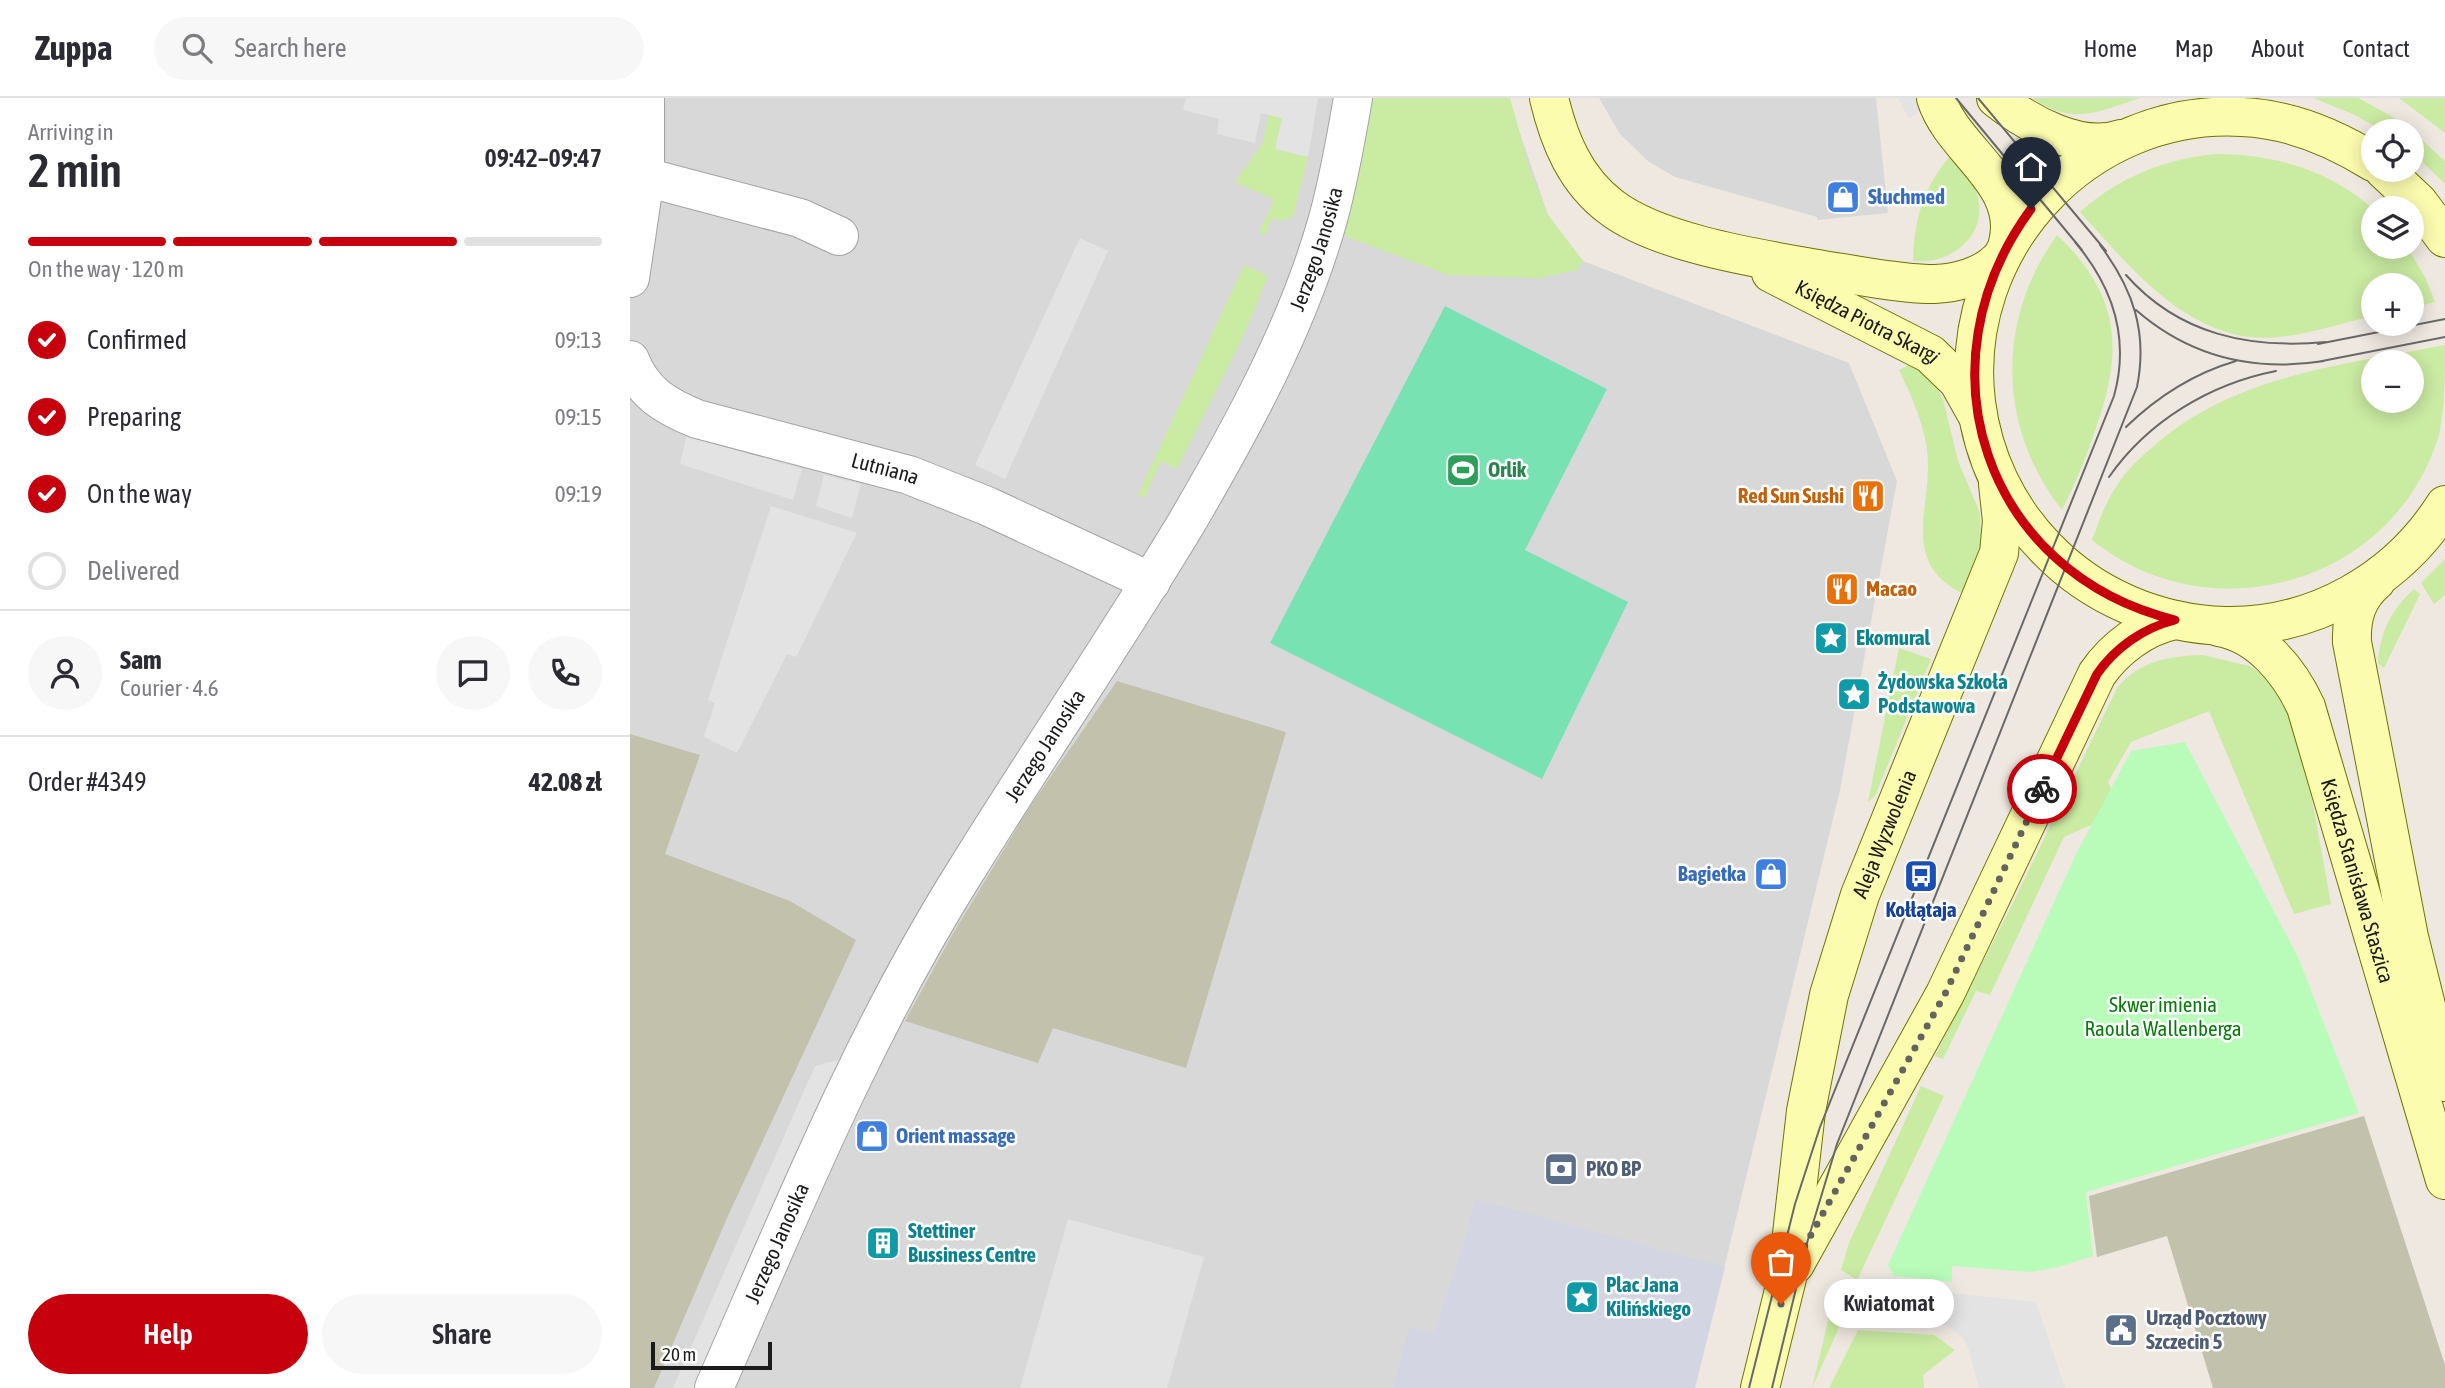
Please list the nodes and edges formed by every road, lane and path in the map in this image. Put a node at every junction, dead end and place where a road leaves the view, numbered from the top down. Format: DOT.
graph roads {
  1 [pos="645,98"];
  2 [pos="1353,98"];
  3 [pos="1549,98"];
  4 [pos="1936,98"];
  5 [pos="1996,98"];
  6 [pos="2126,138"];
  7 [pos="2361,155"];
  8 [pos="645,177"];
  9 [pos="2396,182"];
  10 [pos="2440,228"];
  11 [pos="839,236"];
  12 [pos="2004,251"];
  13 [pos="1734,255"];
  14 [pos="631,264"];
  15 [pos="630,360"];
  16 [pos="1978,416"];
  17 [pos="1995,473"];
  18 [pos="2445,505"];
  19 [pos="2383,575"];
  20 [pos="1151,582"];
  21 [pos="2175,620"];
  22 [pos="2214,625"];
  23 [pos="2445,1082"];
  24 [pos="2445,1180"];
  25 [pos="1787,1278"];
  26 [pos="714,1388"];
  27 [pos="1760,1388"];
  1 -- 8 [label="street"];
  2 -- 20 [label="street, Jerzego Janosika"];
  3 -- 13 [label="street, Księdza Piotra Skargi"];
  4 -- 12 [label="street"];
  5 -- 6 [label="street"];
  6 -- 7 [label="street"];
  6 -- 12 [label="street"];
  8 -- 11 [label="street"];
  8 -- 14 [label="street"];
  9 -- 10 [label="street"];
  12 -- 13 [label="street, Księdza Piotra Skargi"];
  12 -- 16 [label="street"];
  13 -- 16 [label="street, Księdza Piotra Skargi"];
  15 -- 20 [label="street, Lutniana"];
  16 -- 17 [label="street"];
  17 -- 21 [label="street"];
  17 -- 25 [label="street, Aleja Wyzwolenia"];
  18 -- 19 [label="street"];
  19 -- 22 [label="street"];
  19 -- 23 [label="street, Księdza Stanisława Staszica"];
  20 -- 26 [label="street, Jerzego Janosika"];
  21 -- 22 [label="street"];
  21 -- 25 [label="street"];
  22 -- 24 [label="street, Księdza Stanisława Staszica"];
  25 -- 27 [label="street"];
}
